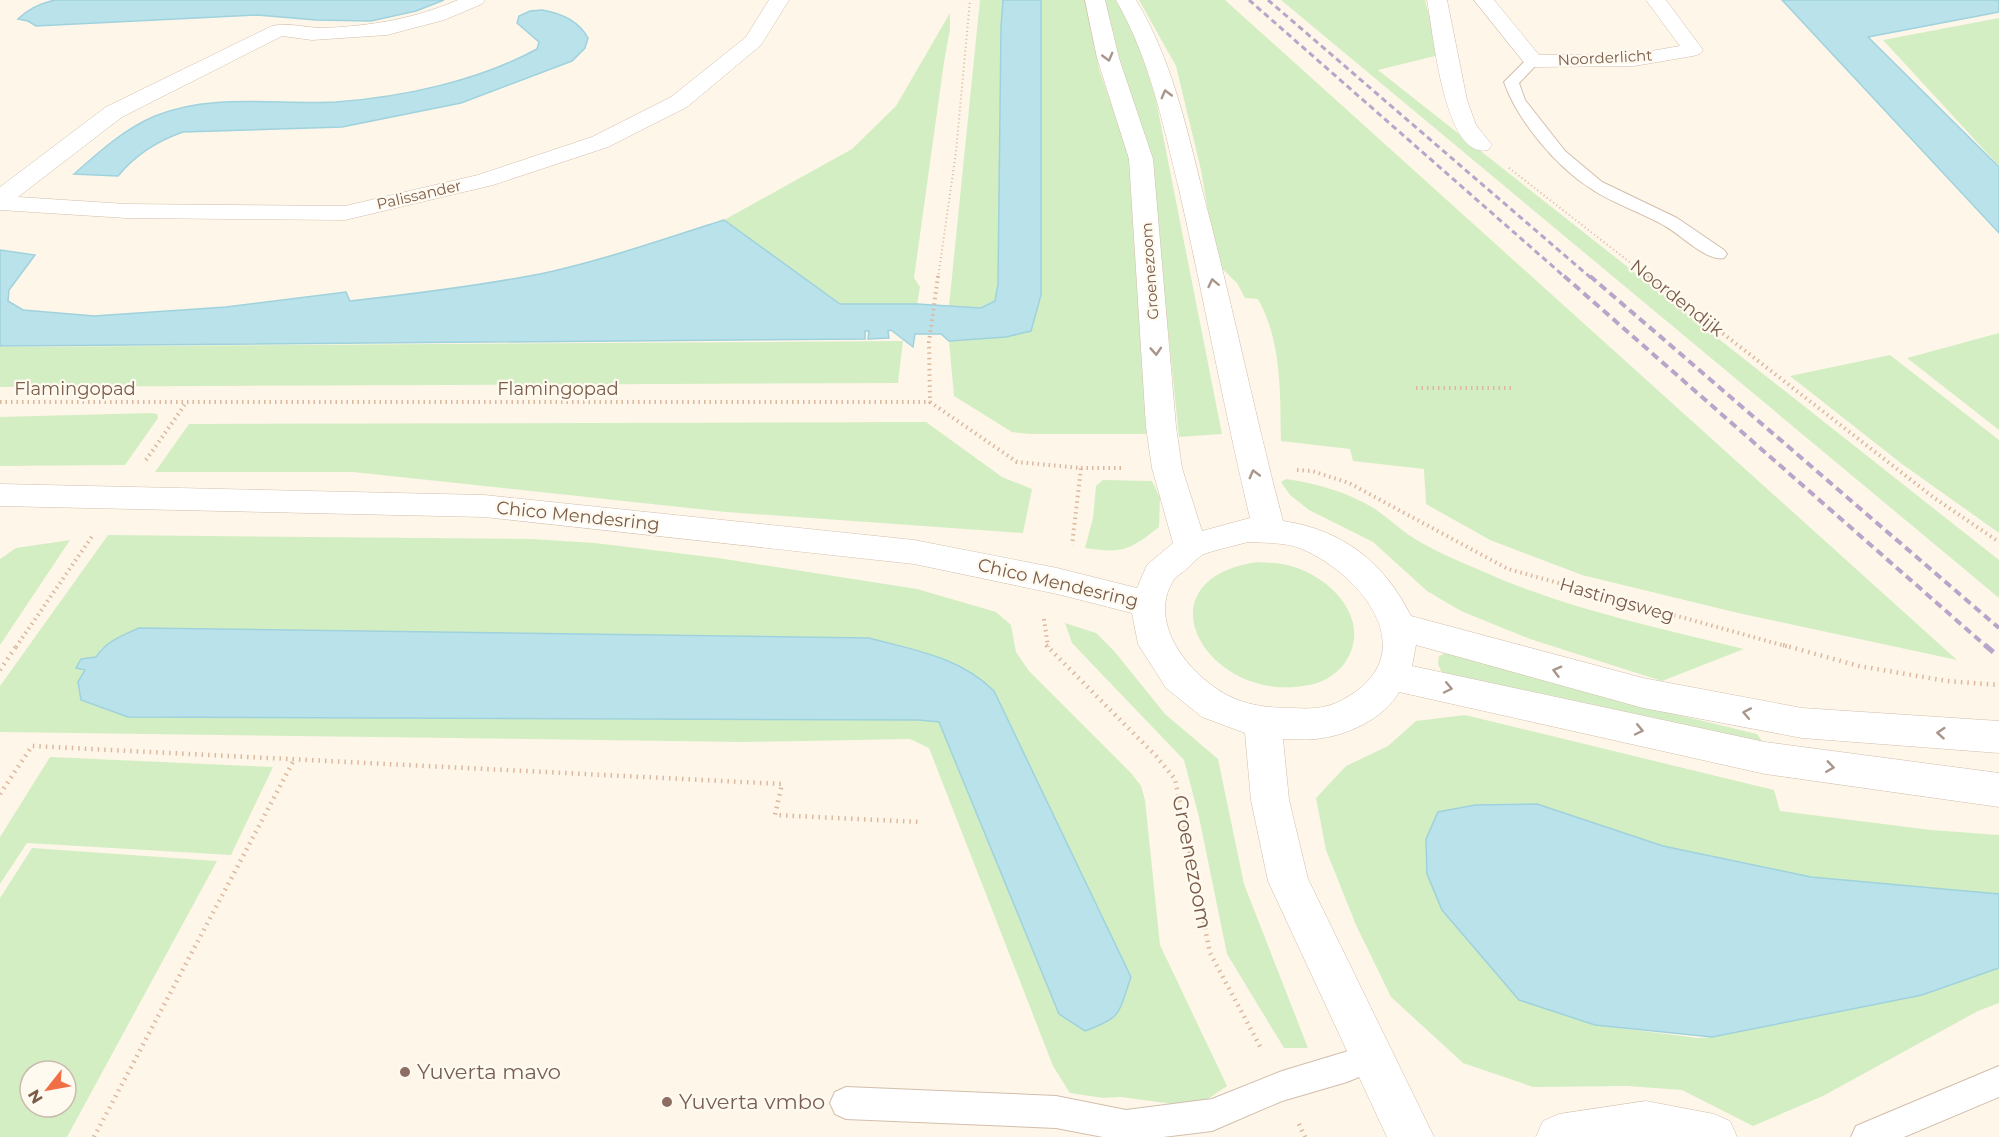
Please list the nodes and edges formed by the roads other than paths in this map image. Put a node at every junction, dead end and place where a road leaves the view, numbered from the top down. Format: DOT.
graph roads {
  1 [pos="475,0"];
  2 [pos="778,0"];
  3 [pos="1095,0"];
  4 [pos="1126,0"];
  5 [pos="1437,0"];
  6 [pos="1484,0"];
  7 [pos="1656,0"];
  8 [pos="1533,61"];
  9 [pos="1480,145"];
  10 [pos="0,199"];
  11 [pos="0,203"];
  12 [pos="1718,254"];
  13 [pos="0,495"];
  14 [pos="1269,531"];
  15 [pos="1190,545"];
  16 [pos="1149,604"];
  17 [pos="1398,626"];
  18 [pos="1391,676"];
  19 [pos="1263,723"];
  20 [pos="1999,737"];
  21 [pos="1999,790"];
  22 [pos="1372,1056"];
  23 [pos="1999,1081"];
  24 [pos="846,1103"];
  25 [pos="1411,1137"];
  26 [pos="1559,1137"];
  27 [pos="1714,1137"];
  28 [pos="1867,1137"];
  1 -- 10 [label="street"];
  2 -- 11 [label="street, Palissander"];
  3 -- 15 [label="street, Groenezoom, one-way"];
  14 -- 4 [label="street, one-way"];
  5 -- 9 [label="street"];
  6 -- 8 [label="street, Noorderlicht"];
  7 -- 8 [label="street, Noorderlicht"];
  8 -- 12 [label="lane"];
  13 -- 16 [label="street, Chico Mendesring"];
  14 -- 15 [label="street"];
  14 -- 17 [label="street"];
  15 -- 16 [label="street"];
  16 -- 19 [label="street"];
  17 -- 18 [label="street"];
  20 -- 17 [label="street, one-way"];
  18 -- 19 [label="street"];
  18 -- 21 [label="street, one-way"];
  19 -- 22 [label="street"];
  22 -- 24 [label="lane"];
  22 -- 25 [label="street"];
  23 -- 28 [label="lane"];
  26 -- 27 [label="street"];
}
